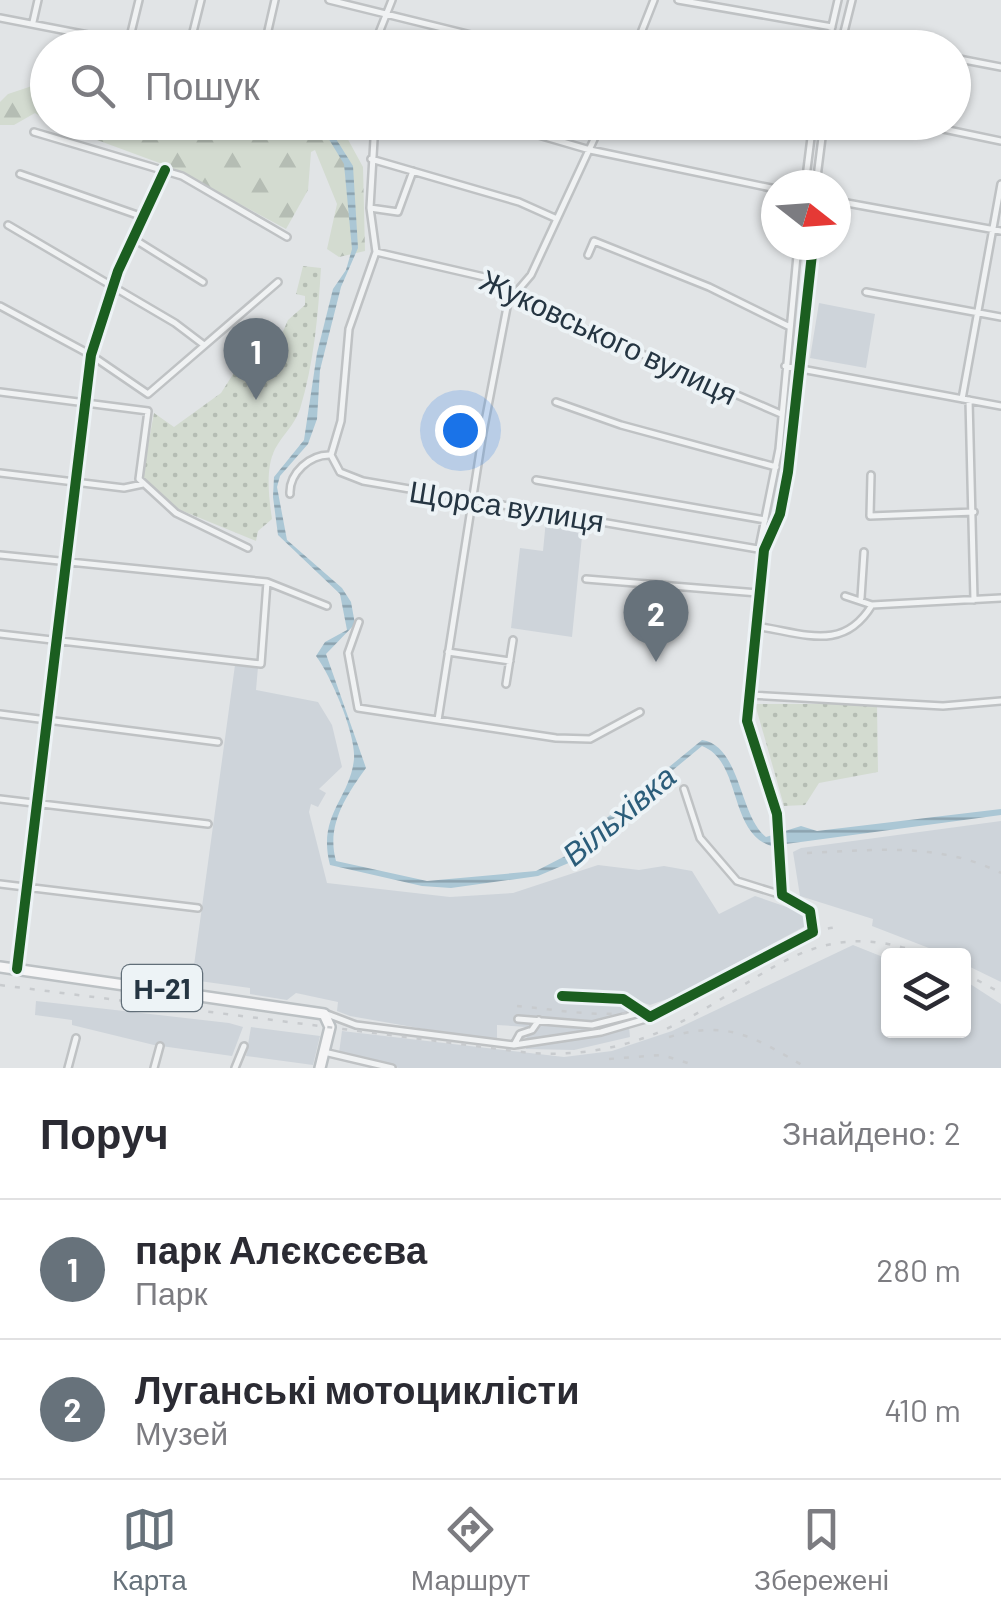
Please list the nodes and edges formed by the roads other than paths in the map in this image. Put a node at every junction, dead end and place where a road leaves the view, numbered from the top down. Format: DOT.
graph roads {
  1 [pos="38,0"];
  2 [pos="139,0"];
  3 [pos="202,0"];
  4 [pos="275,0"];
  5 [pos="329,0"];
  6 [pos="392,0"];
  7 [pos="654,0"];
  8 [pos="678,0"];
  9 [pos="838,0"];
  10 [pos="852,0"];
  11 [pos="387,13"];
  12 [pos="0,18"];
  13 [pos="33,22"];
  14 [pos="832,27"];
  15 [pos="71,30"];
  16 [pos="132,30"];
  17 [pos="194,30"];
  18 [pos="268,30"];
  19 [pos="381,30"];
  20 [pos="454,30"];
  21 [pos="642,30"];
  22 [pos="831,30"];
  23 [pos="846,30"];
  24 [pos="971,61"];
  25 [pos="1001,67"];
  26 [pos="971,135"];
  27 [pos="61,140"];
  28 [pos="373,140"];
  29 [pos="556,140"];
  30 [pos="594,140"];
  31 [pos="811,140"];
  32 [pos="822,140"];
  33 [pos="1001,141"];
  34 [pos="590,150"];
  35 [pos="371,159"];
  36 [pos="164,170"];
  37 [pos="808,170"];
  38 [pos="818,170"];
  39 [pos="413,171"];
  40 [pos="20,174"];
  41 [pos="1001,184"];
  42 [pos="761,187"];
  43 [pos="851,204"];
  44 [pos="370,208"];
  45 [pos="143,217"];
  46 [pos="558,219"];
  47 [pos="8,226"];
  48 [pos="997,230"];
  49 [pos="287,237"];
  50 [pos="134,240"];
  51 [pos="376,252"];
  52 [pos="588,255"];
  53 [pos="796,260"];
  54 [pos="812,260"];
  55 [pos="203,282"];
  56 [pos="278,282"];
  57 [pos="114,286"];
  58 [pos="866,292"];
  59 [pos="513,295"];
  60 [pos="0,306"];
  61 [pos="979,315"];
  62 [pos="1001,318"];
  63 [pos="788,326"];
  64 [pos="204,345"];
  65 [pos="91,355"];
  66 [pos="785,366"];
  67 [pos="798,367"];
  68 [pos="0,392"];
  69 [pos="965,399"];
  70 [pos="556,402"];
  71 [pos="86,403"];
  72 [pos="1001,406"];
  73 [pos="781,414"];
  74 [pos="331,455"];
  75 [pos="776,467"];
  76 [pos="0,472"];
  77 [pos="870,475"];
  78 [pos="536,480"];
  79 [pos="77,482"];
  80 [pos="143,484"];
  81 [pos="290,494"];
  82 [pos="471,502"];
  83 [pos="974,512"];
  84 [pos="765,520"];
  85 [pos="248,548"];
  86 [pos="762,549"];
  87 [pos="864,552"];
  88 [pos="0,554"];
  89 [pos="68,562"];
  90 [pos="586,579"];
  91 [pos="267,582"];
  92 [pos="758,593"];
  93 [pos="845,596"];
  94 [pos="861,598"];
  95 [pos="1001,598"];
  96 [pos="974,600"];
  97 [pos="872,604"];
  98 [pos="327,606"];
  99 [pos="359,622"];
  100 [pos="756,626"];
  101 [pos="0,634"];
  102 [pos="58,640"];
  103 [pos="513,640"];
  104 [pos="448,652"];
  105 [pos="510,661"];
  106 [pos="506,684"];
  107 [pos="750,695"];
  108 [pos="1001,702"];
  109 [pos="640,712"];
  110 [pos="0,714"];
  111 [pos="49,720"];
  112 [pos="438,720"];
  113 [pos="218,742"];
  114 [pos="684,789"];
  115 [pos="0,799"];
  116 [pos="37,804"];
  117 [pos="208,824"];
  118 [pos="0,884"];
  119 [pos="27,887"];
  120 [pos="782,895"];
  121 [pos="198,908"];
  122 [pos="0,967"];
  123 [pos="18,970"];
  124 [pos="562,996"];
  125 [pos="640,1013"];
  126 [pos="324,1014"];
  127 [pos="650,1018"];
  128 [pos="518,1020"];
  129 [pos="539,1020"];
  130 [pos="76,1038"];
  131 [pos="514,1045"];
  132 [pos="160,1046"];
  133 [pos="244,1046"];
  134 [pos="324,1052"];
  135 [pos="68,1068"];
  136 [pos="154,1068"];
  137 [pos="234,1068"];
  138 [pos="320,1068"];
  139 [pos="392,1068"];
  1 -- 13 [label="street"];
  2 -- 16 [label="street"];
  3 -- 17 [label="street"];
  4 -- 18 [label="street"];
  5 -- 11 [label="street"];
  6 -- 11 [label="street"];
  7 -- 21 [label="street"];
  8 -- 14 [label="street"];
  9 -- 14 [label="street"];
  10 -- 23 [label="street"];
  11 -- 19 [label="street"];
  11 -- 20 [label="street"];
  12 -- 13 [label="street"];
  13 -- 15 [label="street"];
  14 -- 22 [label="street"];
  24 -- 25 [label="street"];
  26 -- 33 [label="street"];
  27 -- 36 [label="street"];
  28 -- 35 [label="street"];
  29 -- 34 [label="street"];
  30 -- 34 [label="street"];
  31 -- 37 [label="street"];
  32 -- 38 [label="street"];
  34 -- 42 [label="street"];
  34 -- 46 [label="street"];
  35 -- 39 [label="street"];
  35 -- 44 [label="street"];
  36 -- 45 [label="street"];
  36 -- 49 [label="street"];
  39 -- 44 [label="street"];
  39 -- 46 [label="street"];
  40 -- 45 [label="street"];
  41 -- 48 [label="street"];
  43 -- 48 [label="street"];
  44 -- 51 [label="street"];
  45 -- 50 [label="street"];
  46 -- 59 [label="street"];
  47 -- 57 [label="street"];
  48 -- 61 [label="street"];
  50 -- 55 [label="street"];
  50 -- 57 [label="street"];
  51 -- 59 [label="street, Жуковського вулиця"];
  51 -- 74 [label="street"];
  52 -- 63 [label="street"];
  53 -- 63 [label="street"];
  54 -- 67 [label="street"];
  56 -- 64 [label="street"];
  57 -- 64 [label="street"];
  57 -- 65 [label="street"];
  58 -- 61 [label="street"];
  59 -- 73 [label="street, Жуковського вулиця"];
  59 -- 82 [label="street"];
  60 -- 65 [label="street"];
  61 -- 62 [label="street"];
  61 -- 69 [label="street"];
  63 -- 66 [label="street"];
  64 -- 65 [label="street"];
  65 -- 71 [label="street"];
  66 -- 67 [label="street"];
  66 -- 73 [label="street"];
  67 -- 69 [label="street"];
  67 -- 86 [label="street"];
  68 -- 71 [label="street"];
  69 -- 72 [label="street"];
  69 -- 83 [label="street"];
  70 -- 75 [label="street"];
  71 -- 79 [label="street"];
  71 -- 80 [label="street"];
  73 -- 75 [label="street"];
  74 -- 81 [label="street"];
  74 -- 82 [label="street, Щорса вулиця"];
  75 -- 84 [label="street"];
  76 -- 79 [label="street"];
  77 -- 83 [label="street"];
  78 -- 84 [label="street"];
  79 -- 80 [label="street"];
  79 -- 89 [label="street"];
  80 -- 85 [label="street"];
  82 -- 86 [label="street, Щорса вулиця"];
  82 -- 104 [label="street"];
  83 -- 96 [label="street"];
  84 -- 86 [label="street"];
  86 -- 92 [label="street"];
  87 -- 94 [label="street"];
  88 -- 89 [label="street"];
  89 -- 91 [label="street"];
  89 -- 102 [label="street"];
  90 -- 92 [label="street"];
  91 -- 98 [label="street"];
  91 -- 102 [label="street"];
  92 -- 100 [label="street"];
  93 -- 94 [label="street"];
  94 -- 97 [label="street"];
  95 -- 96 [label="street"];
  96 -- 97 [label="street"];
  97 -- 100 [label="street"];
  99 -- 112 [label="street"];
  100 -- 107 [label="street"];
  101 -- 102 [label="street"];
  102 -- 111 [label="street"];
  103 -- 105 [label="street"];
  104 -- 105 [label="street"];
  104 -- 112 [label="street"];
  105 -- 106 [label="street"];
  107 -- 108 [label="street"];
  107 -- 120 [label="street"];
  109 -- 112 [label="street"];
  110 -- 111 [label="street"];
  111 -- 113 [label="street"];
  111 -- 116 [label="street"];
  114 -- 120 [label="street"];
  115 -- 116 [label="street"];
  116 -- 117 [label="street"];
  116 -- 119 [label="street"];
  118 -- 119 [label="street"];
  119 -- 121 [label="street"];
  119 -- 123 [label="street"];
  120 -- 127 [label="street"];
  122 -- 123 [label="main road, Н-21"];
  123 -- 126 [label="main road, Н-21"];
  124 -- 125 [label="street"];
  125 -- 127 [label="street"];
  125 -- 129 [label="street"];
  126 -- 131 [label="street"];
  126 -- 134 [label="main road"];
  127 -- 131 [label="street"];
  128 -- 129 [label="street"];
  129 -- 131 [label="street"];
  130 -- 135 [label="street"];
  132 -- 136 [label="street"];
  133 -- 137 [label="street"];
  134 -- 138 [label="main road"];
  134 -- 139 [label="street"];
}
